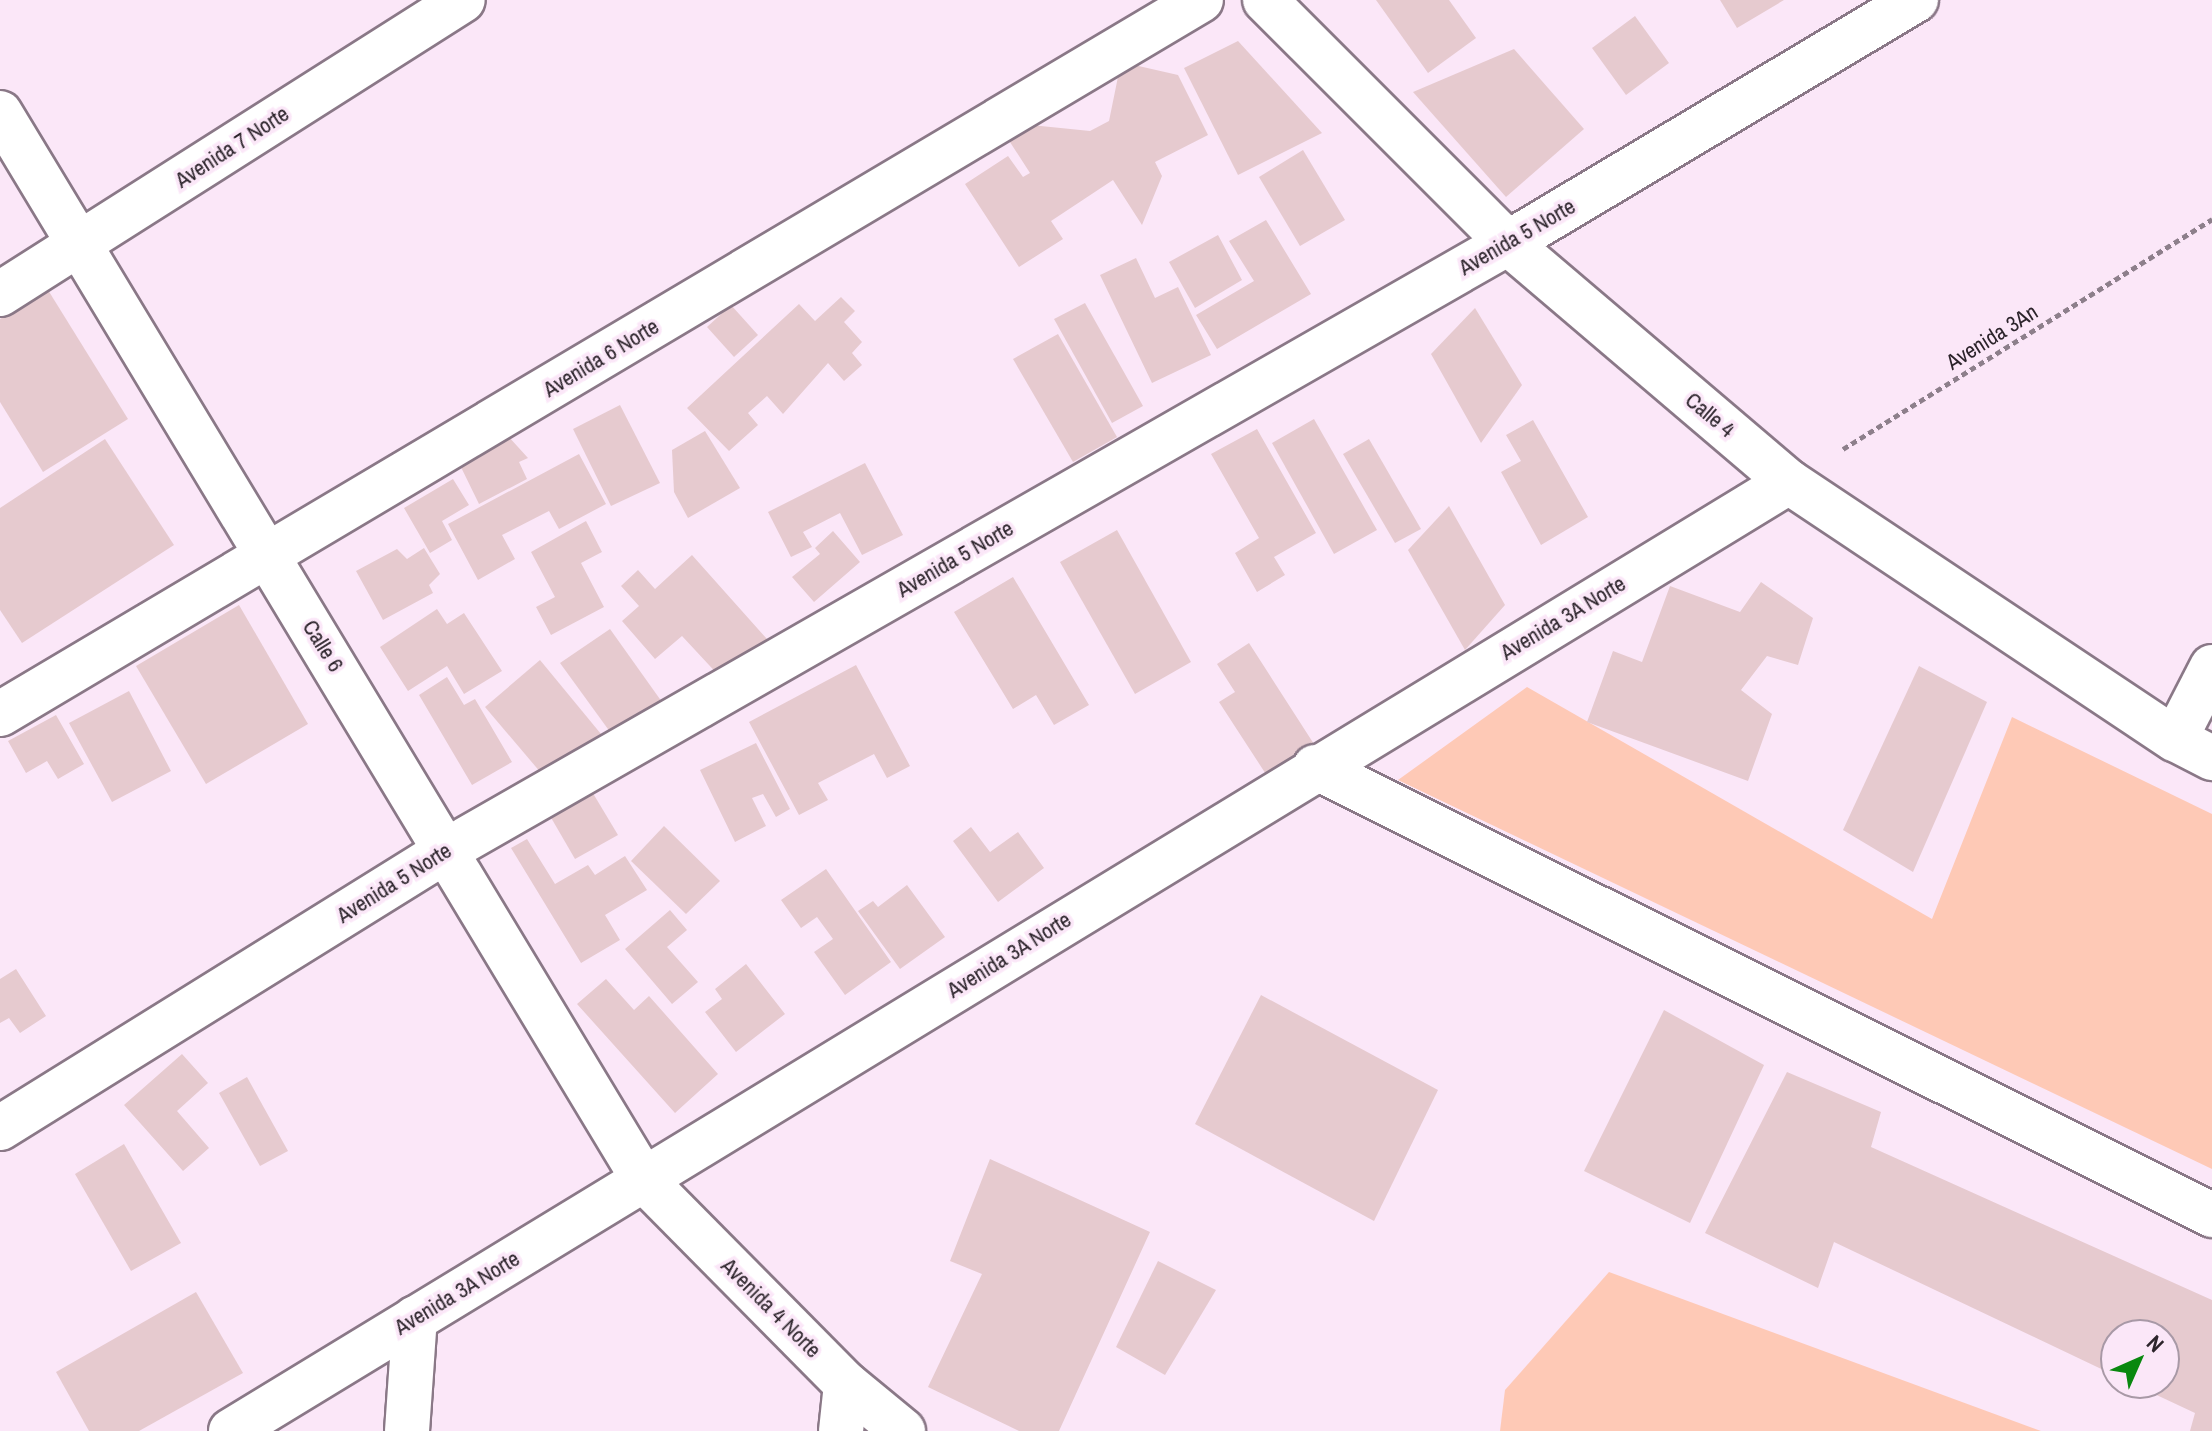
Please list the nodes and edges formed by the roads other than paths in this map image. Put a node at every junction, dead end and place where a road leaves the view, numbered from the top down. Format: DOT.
graph roads {
  1 [pos="463,0"];
  2 [pos="1201,0"];
  3 [pos="1265,0"];
  4 [pos="1916,0"];
  5 [pos="0,113"];
  6 [pos="1508,243"];
  7 [pos="79,245"];
  8 [pos="0,294"];
  9 [pos="1789,482"];
  10 [pos="268,557"];
  11 [pos="2212,667"];
  12 [pos="0,714"];
  13 [pos="2194,748"];
  14 [pos="1315,767"];
  15 [pos="449,849"];
  16 [pos="0,1128"];
  17 [pos="644,1180"];
  18 [pos="2212,1215"];
  19 [pos="415,1318"];
  20 [pos="846,1384"];
  21 [pos="231,1431"];
  22 [pos="407,1431"];
  23 [pos="841,1431"];
  24 [pos="903,1431"];
  1 -- 7 [label="street, Avenida 7 Norte"];
  2 -- 10 [label="street, Avenida 6 Norte"];
  3 -- 6 [label="street, Calle 4"];
  4 -- 6 [label="street, Avenida 5 Norte"];
  5 -- 7 [label="street, Calle 6"];
  6 -- 9 [label="street, Calle 4"];
  6 -- 15 [label="street, Avenida 5 Norte"];
  7 -- 8 [label="street, Avenida 7 Norte"];
  7 -- 10 [label="street, Calle 6"];
  9 -- 13 [label="street, Calle 4"];
  9 -- 14 [label="street, Avenida 3A Norte"];
  10 -- 12 [label="street, Avenida 6 Norte"];
  10 -- 15 [label="street, Calle 6"];
  11 -- 13 [label="street"];
  14 -- 17 [label="street, Avenida 3A Norte"];
  14 -- 18 [label="street"];
  15 -- 16 [label="street, Avenida 5 Norte"];
  15 -- 17 [label="street, Calle 6"];
  17 -- 19 [label="street, Avenida 3A Norte"];
  17 -- 20 [label="street, Avenida 4 Norte"];
  19 -- 21 [label="street, Avenida 3A Norte"];
  19 -- 22 [label="street"];
  20 -- 23 [label="street"];
  20 -- 24 [label="street, Avenida 4 Norte"];
}
